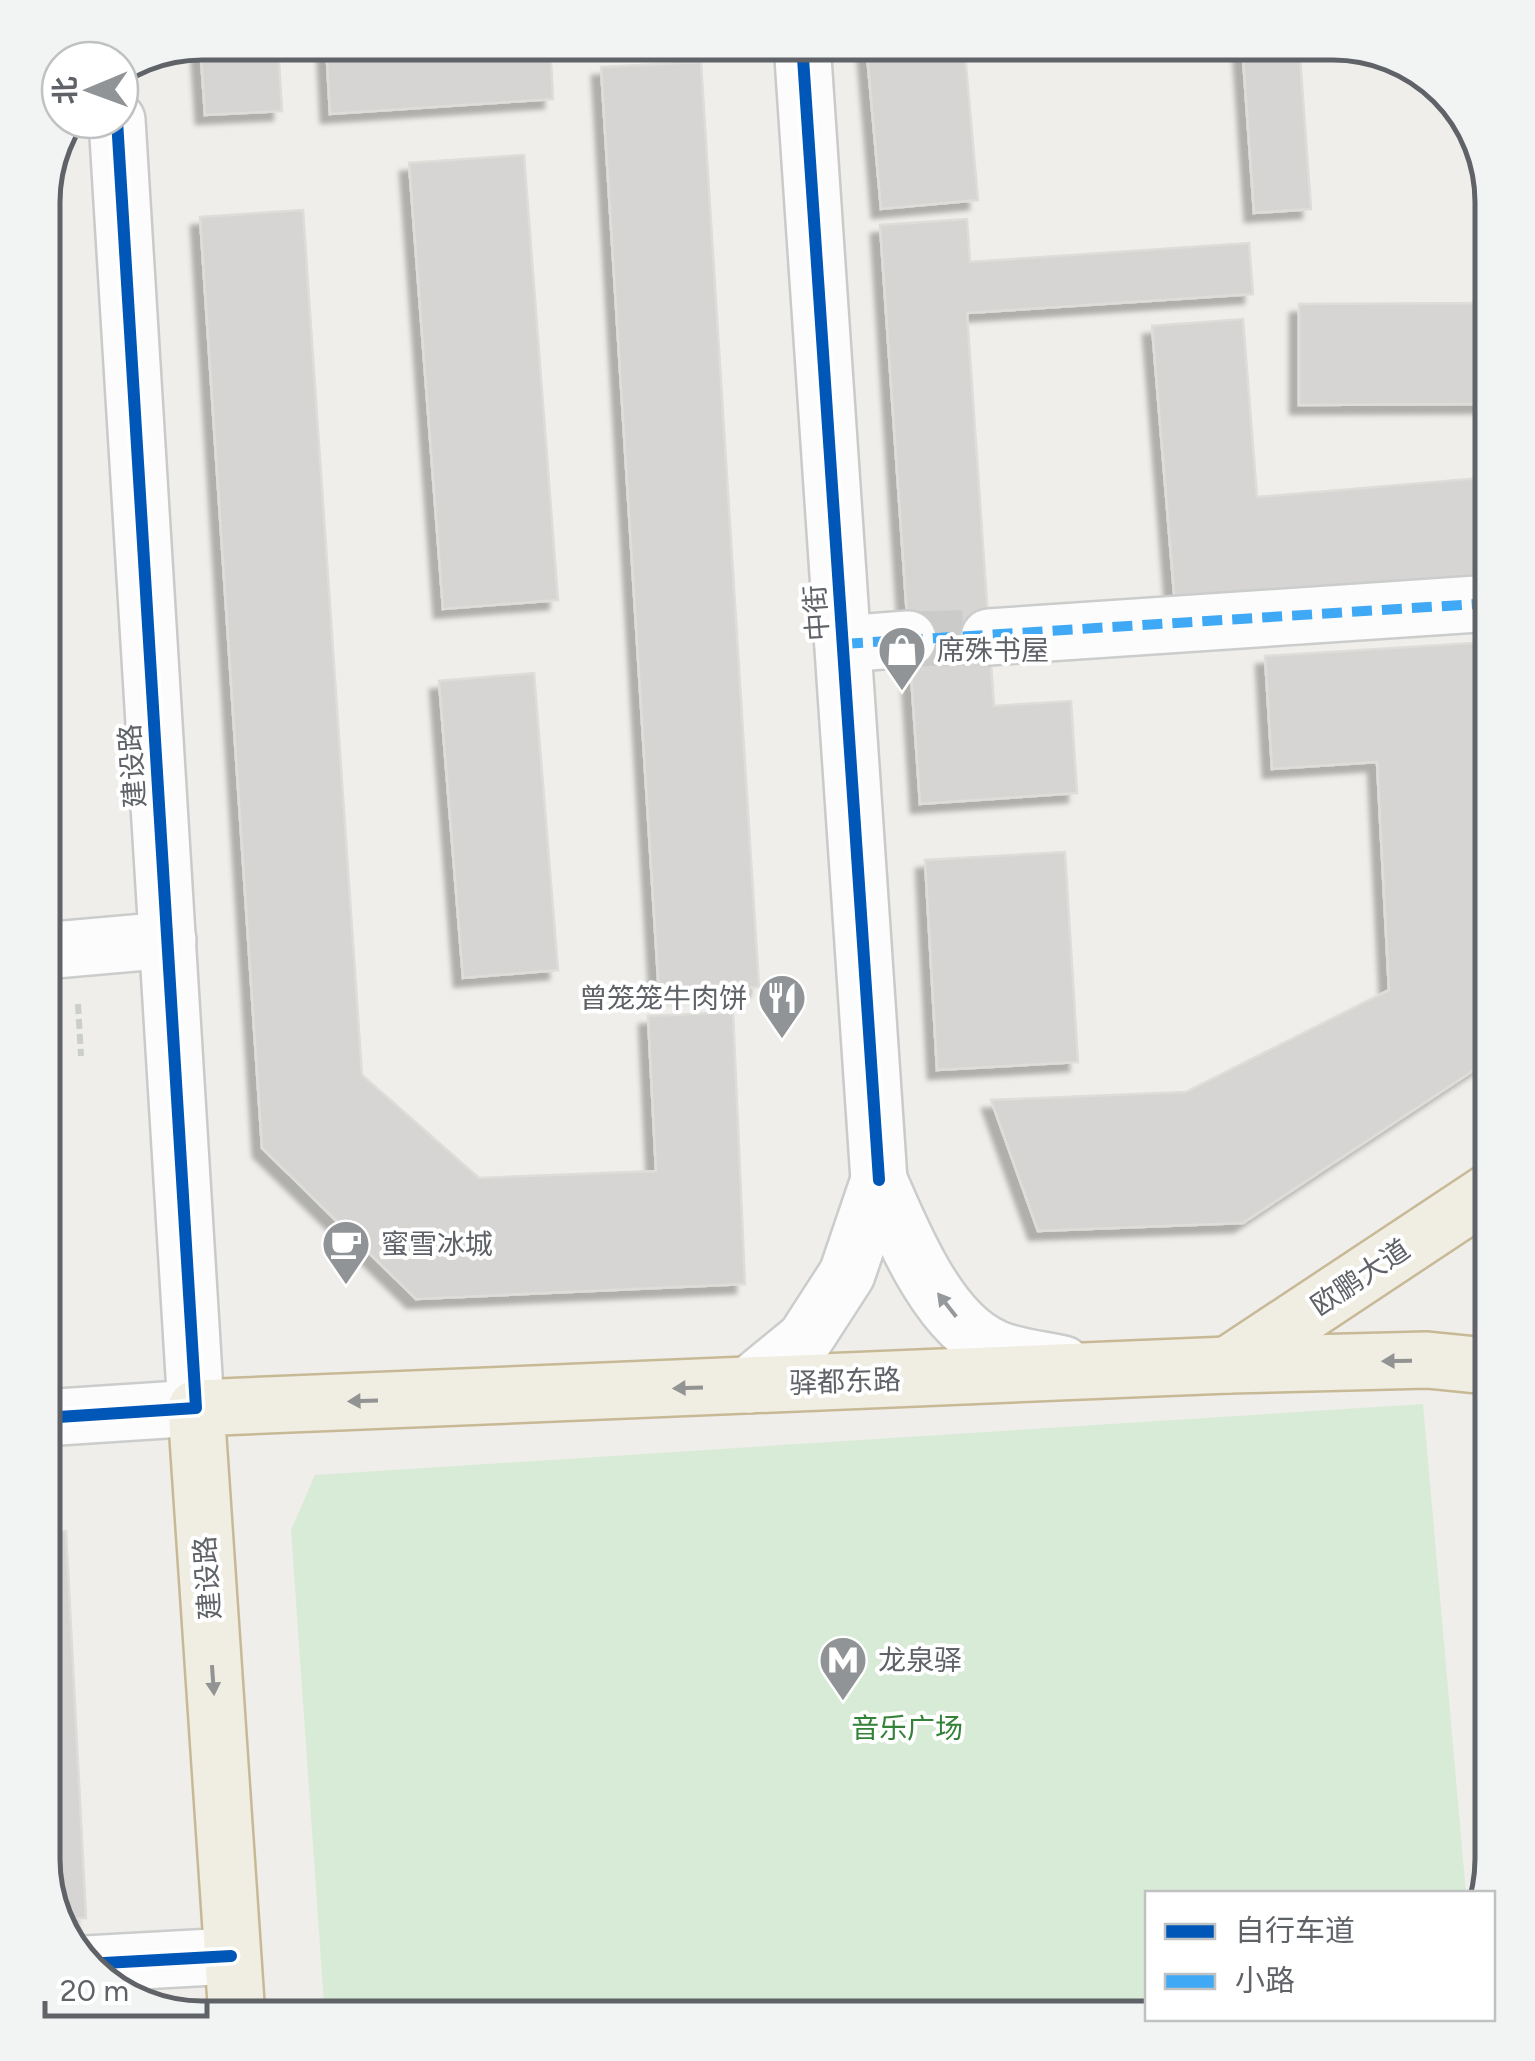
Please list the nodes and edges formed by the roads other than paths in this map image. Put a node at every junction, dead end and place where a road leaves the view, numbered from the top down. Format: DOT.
graph roads {
  1 [pos="803,60"];
  2 [pos="118,140"];
  3 [pos="1475,603"];
  4 [pos="989,637"];
  5 [pos="908,638"];
  6 [pos="843,644"];
  7 [pos="168,940"];
  8 [pos="60,950"];
  9 [pos="879,1180"];
  10 [pos="1475,1201"];
  11 [pos="1228,1365"];
  12 [pos="1475,1365"];
  13 [pos="1095,1371"];
  14 [pos="749,1386"];
  15 [pos="196,1408"];
  16 [pos="60,1417"];
  17 [pos="231,1956"];
  18 [pos="105,1963"];
  19 [pos="235,2001"];
  1 -- 6 [label="street, 中街"];
  2 -- 7 [label="street, 建设路"];
  3 -- 4 [label="street"];
  5 -- 6 [label="street"];
  6 -- 9 [label="street, 中街"];
  7 -- 8 [label="street"];
  7 -- 15 [label="street, 建设路"];
  13 -- 9 [label="street, one-way"];
  9 -- 14 [label="street"];
  10 -- 11 [label="highway, 欧鹏大道"];
  12 -- 11 [label="highway, 驿都东路, one-way"];
  11 -- 13 [label="highway, 驿都东路"];
  13 -- 14 [label="highway, 驿都东路"];
  14 -- 15 [label="highway, 驿都东路, one-way"];
  15 -- 16 [label="street"];
  15 -- 17 [label="highway, 建设路, one-way"];
  17 -- 18 [label="street"];
  17 -- 19 [label="highway, 建设路"];
}
